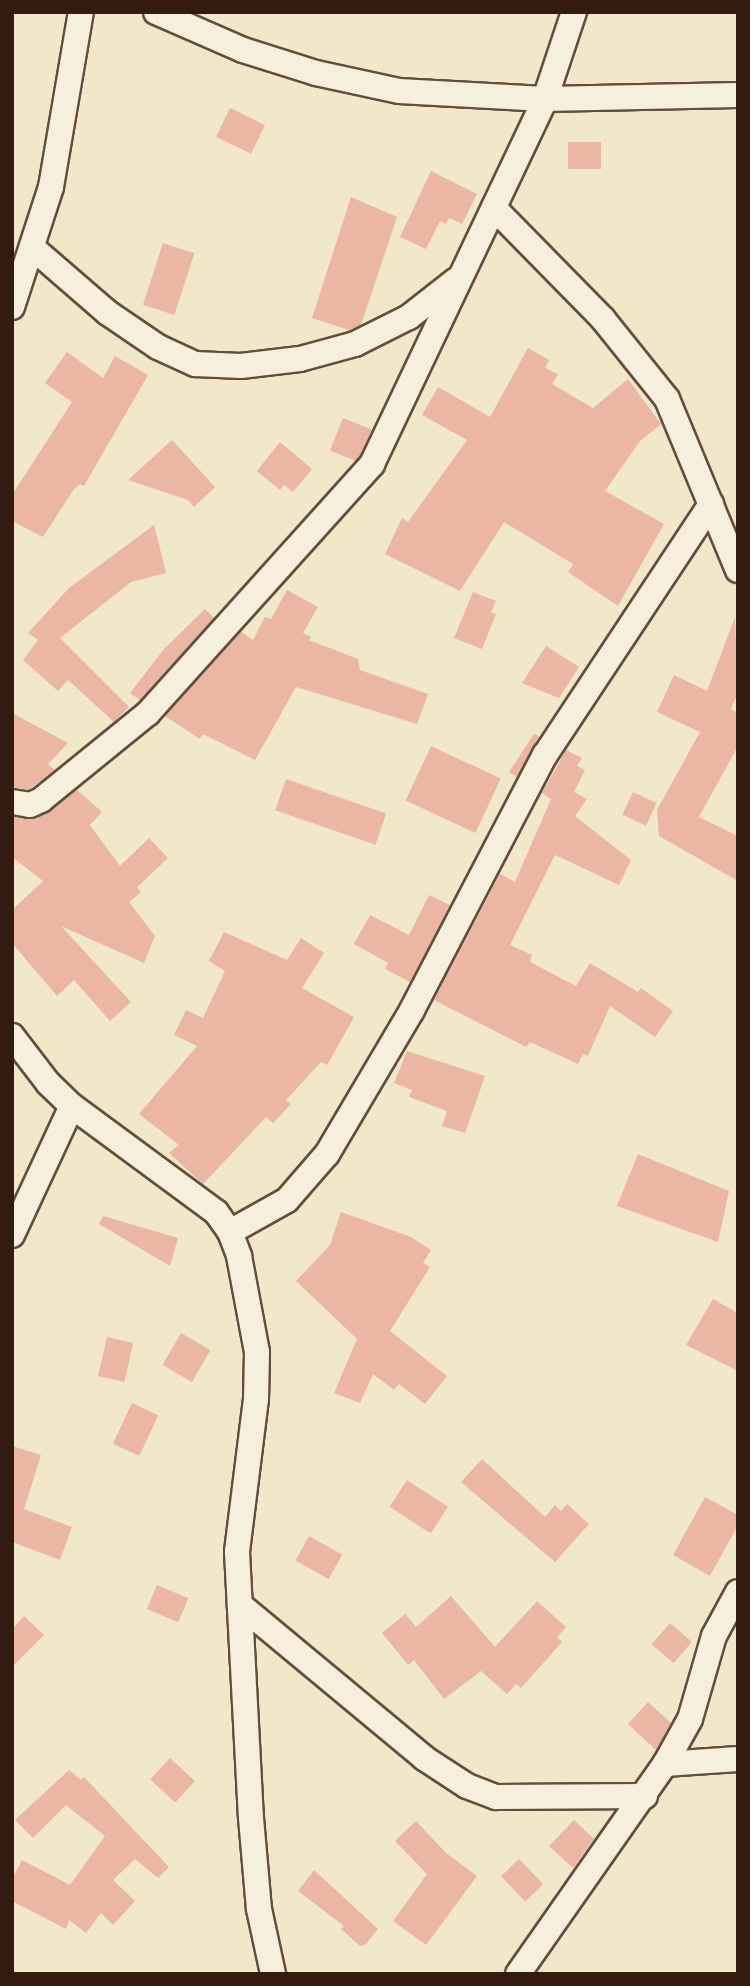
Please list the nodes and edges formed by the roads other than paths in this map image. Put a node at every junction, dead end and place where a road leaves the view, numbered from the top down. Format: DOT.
graph roads {
  1 [pos="81,12"];
  2 [pos="156,12"];
  3 [pos="574,12"];
  4 [pos="738,95"];
  5 [pos="545,99"];
  6 [pos="494,208"];
  7 [pos="34,249"];
  8 [pos="461,276"];
  9 [pos="12,307"];
  10 [pos="710,504"];
  11 [pos="738,570"];
  12 [pos="12,802"];
  13 [pos="12,1036"];
  14 [pos="72,1106"];
  15 [pos="230,1232"];
  16 [pos="12,1235"];
  17 [pos="738,1592"];
  18 [pos="240,1605"];
  19 [pos="738,1759"];
  20 [pos="665,1764"];
  21 [pos="645,1796"];
  22 [pos="273,1974"];
  23 [pos="518,1974"];
  1 -- 7 [label="street"];
  2 -- 5 [label="street"];
  3 -- 5 [label="street"];
  4 -- 5 [label="street"];
  5 -- 6 [label="street"];
  6 -- 8 [label="street"];
  6 -- 10 [label="street"];
  7 -- 8 [label="street"];
  7 -- 9 [label="street"];
  8 -- 12 [label="street"];
  10 -- 11 [label="street"];
  10 -- 15 [label="street"];
  13 -- 14 [label="street"];
  14 -- 15 [label="street"];
  14 -- 16 [label="street"];
  15 -- 18 [label="street"];
  17 -- 20 [label="street"];
  18 -- 21 [label="street"];
  18 -- 22 [label="street"];
  19 -- 20 [label="street"];
  20 -- 21 [label="street"];
  21 -- 23 [label="street"];
}
